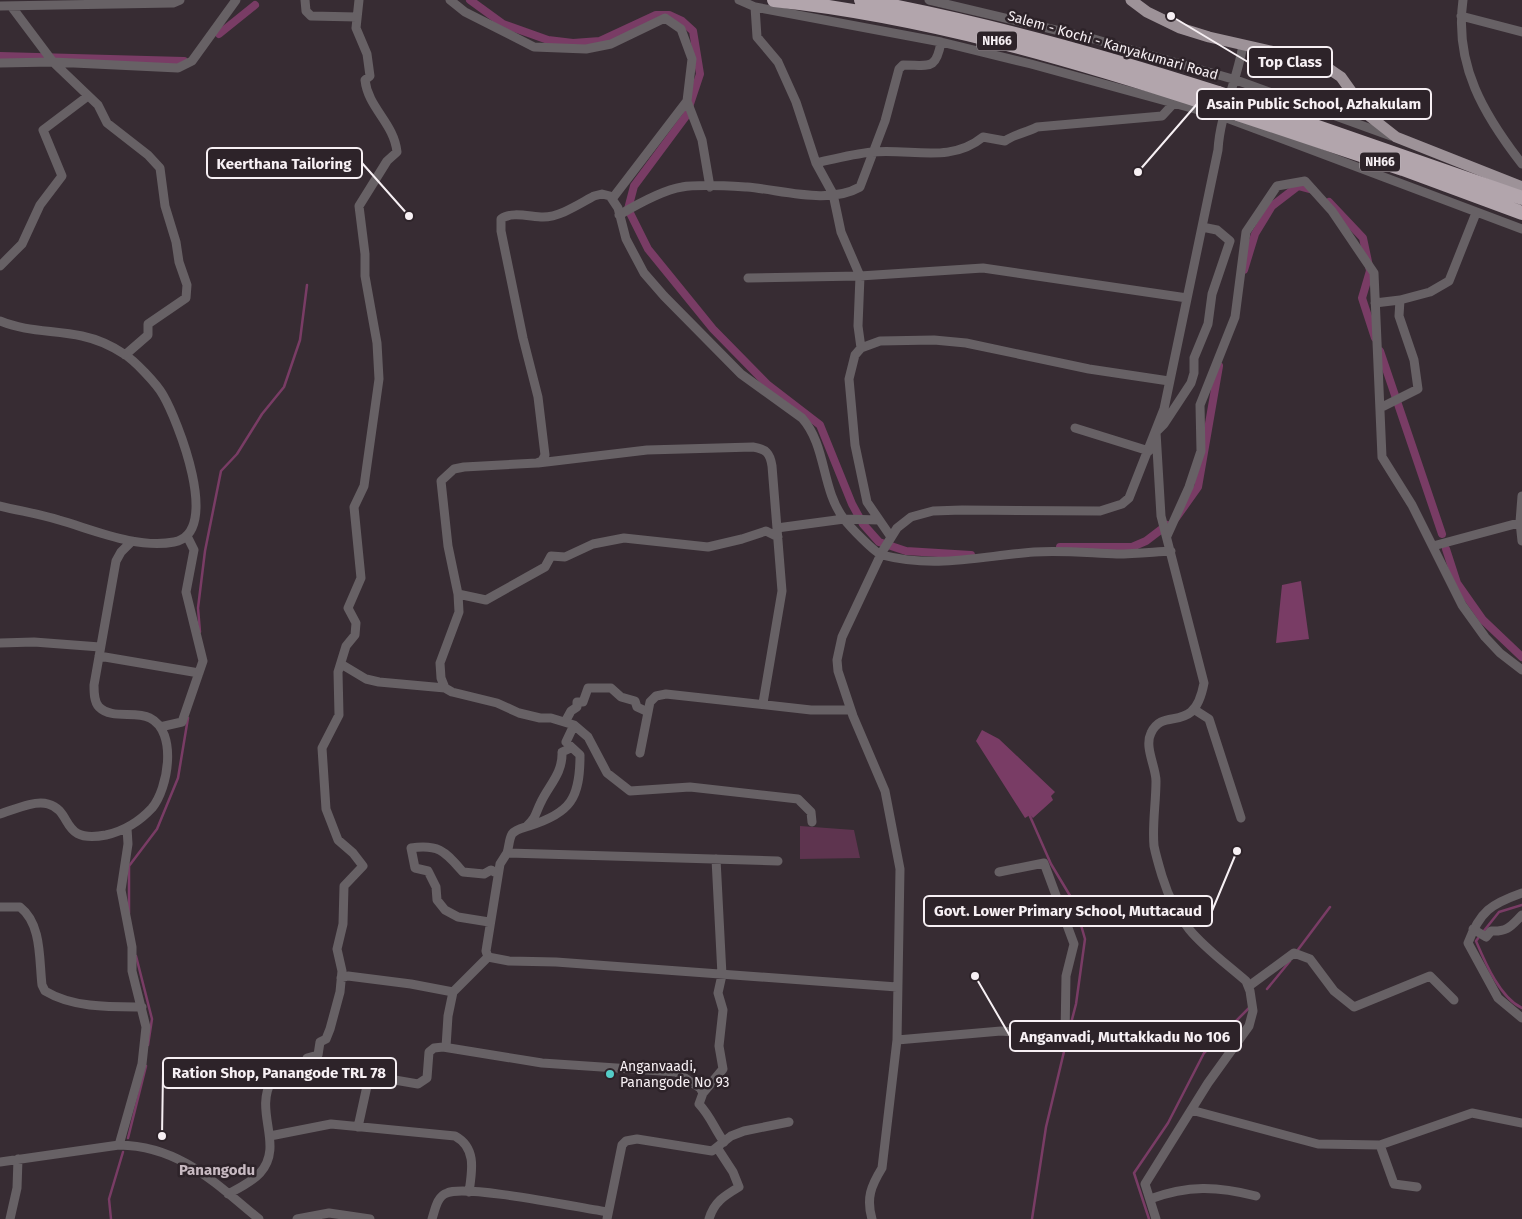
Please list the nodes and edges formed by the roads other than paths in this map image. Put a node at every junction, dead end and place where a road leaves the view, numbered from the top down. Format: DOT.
graph roads {
  1 [pos="180,0"];
  2 [pos="236,0"];
  3 [pos="305,0"];
  4 [pos="359,0"];
  5 [pos="367,0"];
  6 [pos="450,0"];
  7 [pos="739,0"];
  8 [pos="774,0"];
  9 [pos="861,0"];
  10 [pos="929,0"];
  11 [pos="1131,0"];
  12 [pos="1463,0"];
  13 [pos="0,6"];
  14 [pos="11,6"];
  15 [pos="755,7"];
  16 [pos="1461,16"];
  17 [pos="357,17"];
  18 [pos="1522,32"];
  19 [pos="942,42"];
  20 [pos="1243,45"];
  21 [pos="53,62"];
  22 [pos="0,63"];
  23 [pos="1236,80"];
  24 [pos="88,96"];
  25 [pos="686,101"];
  26 [pos="1174,103"];
  27 [pos="1224,108"];
  28 [pos="1396,138"];
  29 [pos="873,152"];
  30 [pos="816,163"];
  31 [pos="1522,164"];
  32 [pos="710,187"];
  33 [pos="1522,187"];
  34 [pos="833,194"];
  35 [pos="612,198"];
  36 [pos="1522,198"];
  37 [pos="1476,213"];
  38 [pos="1522,213"];
  39 [pos="619,214"];
  40 [pos="1202,227"];
  41 [pos="1522,230"];
  42 [pos="0,266"];
  43 [pos="860,276"];
  44 [pos="748,278"];
  45 [pos="1187,298"];
  46 [pos="1400,300"];
  47 [pos="1376,304"];
  48 [pos="0,321"];
  49 [pos="861,348"];
  50 [pos="125,354"];
  51 [pos="1169,381"];
  52 [pos="1380,408"];
  53 [pos="1075,428"];
  54 [pos="1156,432"];
  55 [pos="1149,451"];
  56 [pos="538,463"];
  57 [pos="1522,496"];
  58 [pos="0,506"];
  59 [pos="844,519"];
  60 [pos="879,520"];
  61 [pos="1521,522"];
  62 [pos="777,528"];
  63 [pos="187,536"];
  64 [pos="1167,536"];
  65 [pos="778,537"];
  66 [pos="891,537"];
  67 [pos="132,541"];
  68 [pos="1522,541"];
  69 [pos="1433,546"];
  70 [pos="1171,551"];
  71 [pos="881,553"];
  72 [pos="458,594"];
  73 [pos="0,643"];
  74 [pos="100,651"];
  75 [pos="341,664"];
  76 [pos="1522,670"];
  77 [pos="199,673"];
  78 [pos="445,688"];
  79 [pos="763,703"];
  80 [pos="852,710"];
  81 [pos="1195,710"];
  82 [pos="648,712"];
  83 [pos="570,724"];
  84 [pos="160,727"];
  85 [pos="572,748"];
  86 [pos="640,753"];
  87 [pos="0,814"];
  88 [pos="1241,818"];
  89 [pos="812,822"];
  90 [pos="526,827"];
  91 [pos="127,828"];
  92 [pos="507,853"];
  93 [pos="716,859"];
  94 [pos="778,861"];
  95 [pos="999,872"];
  96 [pos="498,874"];
  97 [pos="1522,893"];
  98 [pos="0,907"];
  99 [pos="1522,915"];
  100 [pos="489,922"];
  101 [pos="1478,934"];
  102 [pos="488,957"];
  103 [pos="722,974"];
  104 [pos="341,978"];
  105 [pos="1249,986"];
  106 [pos="897,987"];
  107 [pos="453,992"];
  108 [pos="1454,1000"];
  109 [pos="142,1007"];
  110 [pos="1522,1018"];
  111 [pos="897,1040"];
  112 [pos="446,1047"];
  113 [pos="306,1063"];
  114 [pos="369,1077"];
  115 [pos="703,1093"];
  116 [pos="1191,1110"];
  117 [pos="789,1122"];
  118 [pos="1522,1124"];
  119 [pos="358,1127"];
  120 [pos="270,1136"];
  121 [pos="1380,1144"];
  122 [pos="119,1145"];
  123 [pos="721,1145"];
  124 [pos="18,1159"];
  125 [pos="1,1161"];
  126 [pos="1417,1187"];
  127 [pos="469,1192"];
  128 [pos="228,1194"];
  129 [pos="1256,1196"];
  130 [pos="1150,1199"];
  131 [pos="608,1215"];
  132 [pos="10,1219"];
  133 [pos="260,1219"];
  134 [pos="297,1219"];
  135 [pos="370,1219"];
  136 [pos="432,1219"];
  137 [pos="709,1219"];
  138 [pos="872,1219"];
  139 [pos="1156,1219"];
  1 -- 14 [label="street"];
  2 -- 21 [label="street"];
  3 -- 17 [label="street"];
  4 -- 5 [label="street"];
  4 -- 17 [label="street"];
  6 -- 25 [label="street"];
  7 -- 15 [label="street"];
  8 -- 27 [label="highway, Salem - Kochi - Kanyakumari Road / NH66"];
  9 -- 27 [label="highway, Salem - Kochi - Kanyakumari Road / NH66"];
  10 -- 23 [label="street"];
  11 -- 20 [label="main road"];
  12 -- 16 [label="street"];
  13 -- 14 [label="street"];
  14 -- 21 [label="street"];
  15 -- 19 [label="street"];
  15 -- 30 [label="street"];
  16 -- 18 [label="street"];
  16 -- 31 [label="street"];
  17 -- 75 [label="street"];
  19 -- 26 [label="street"];
  19 -- 29 [label="street"];
  20 -- 23 [label="street"];
  20 -- 28 [label="main road"];
  21 -- 22 [label="street"];
  21 -- 24 [label="street"];
  23 -- 27 [label="street"];
  23 -- 28 [label="street"];
  24 -- 42 [label="street"];
  24 -- 50 [label="street"];
  25 -- 32 [label="street"];
  25 -- 35 [label="street"];
  26 -- 27 [label="street"];
  26 -- 29 [label="street"];
  27 -- 36 [label="highway, Salem - Kochi - Kanyakumari Road / NH66, bridge"];
  27 -- 37 [label="street"];
  27 -- 38 [label="highway, Salem - Kochi - Kanyakumari Road / NH66"];
  27 -- 40 [label="street"];
  28 -- 33 [label="main road"];
  29 -- 30 [label="street"];
  29 -- 34 [label="street"];
  30 -- 34 [label="street"];
  32 -- 34 [label="street"];
  32 -- 39 [label="street"];
  34 -- 43 [label="street"];
  35 -- 39 [label="street"];
  35 -- 56 [label="street"];
  37 -- 41 [label="street"];
  37 -- 46 [label="street"];
  39 -- 59 [label="street"];
  40 -- 45 [label="street"];
  40 -- 54 [label="street"];
  43 -- 44 [label="street"];
  43 -- 45 [label="street"];
  43 -- 49 [label="street"];
  45 -- 51 [label="street"];
  46 -- 47 [label="street"];
  46 -- 52 [label="street"];
  47 -- 52 [label="street"];
  47 -- 64 [label="street"];
  48 -- 50 [label="street"];
  49 -- 51 [label="street"];
  49 -- 60 [label="street"];
  50 -- 63 [label="street"];
  51 -- 54 [label="street"];
  52 -- 69 [label="street"];
  53 -- 55 [label="street"];
  54 -- 55 [label="street"];
  54 -- 64 [label="street"];
  55 -- 66 [label="street"];
  56 -- 62 [label="street"];
  56 -- 72 [label="street"];
  57 -- 61 [label="street"];
  58 -- 67 [label="street"];
  59 -- 60 [label="street"];
  59 -- 62 [label="street"];
  59 -- 71 [label="street"];
  60 -- 66 [label="street"];
  61 -- 68 [label="street"];
  61 -- 69 [label="street"];
  62 -- 65 [label="street"];
  63 -- 67 [label="street"];
  63 -- 77 [label="street"];
  64 -- 70 [label="street"];
  65 -- 72 [label="street"];
  65 -- 79 [label="street"];
  66 -- 71 [label="street"];
  67 -- 74 [label="street"];
  69 -- 76 [label="street"];
  70 -- 71 [label="street"];
  70 -- 81 [label="street"];
  71 -- 80 [label="street"];
  72 -- 78 [label="street"];
  73 -- 74 [label="street"];
  74 -- 77 [label="street"];
  74 -- 84 [label="street"];
  75 -- 78 [label="street"];
  75 -- 104 [label="street"];
  77 -- 84 [label="street"];
  78 -- 83 [label="street"];
  79 -- 80 [label="street"];
  79 -- 82 [label="street"];
  80 -- 106 [label="street"];
  81 -- 88 [label="street"];
  81 -- 105 [label="street"];
  82 -- 83 [label="street"];
  82 -- 86 [label="street"];
  83 -- 85 [label="street"];
  83 -- 89 [label="street"];
  84 -- 91 [label="street"];
  85 -- 90 [label="street"];
  85 -- 90 [label="street"];
  87 -- 91 [label="street"];
  90 -- 92 [label="street"];
  91 -- 109 [label="street"];
  92 -- 93 [label="street"];
  92 -- 96 [label="street"];
  93 -- 94 [label="street"];
  93 -- 103 [label="street"];
  95 -- 111 [label="street"];
  96 -- 100 [label="street"];
  96 -- 100 [label="street"];
  97 -- 101 [label="street"];
  98 -- 109 [label="street"];
  99 -- 101 [label="street"];
  100 -- 102 [label="street"];
  101 -- 110 [label="street"];
  102 -- 103 [label="street"];
  102 -- 107 [label="street"];
  103 -- 106 [label="street"];
  103 -- 115 [label="street"];
  104 -- 107 [label="street"];
  104 -- 113 [label="street"];
  105 -- 108 [label="street"];
  105 -- 116 [label="street"];
  106 -- 111 [label="street"];
  107 -- 112 [label="street"];
  109 -- 122 [label="street"];
  111 -- 138 [label="street"];
  112 -- 114 [label="street"];
  112 -- 115 [label="street"];
  113 -- 114 [label="street"];
  113 -- 120 [label="street"];
  114 -- 119 [label="street"];
  115 -- 123 [label="street"];
  116 -- 121 [label="street"];
  116 -- 130 [label="street"];
  117 -- 123 [label="street"];
  118 -- 121 [label="street"];
  119 -- 120 [label="street"];
  119 -- 127 [label="street"];
  120 -- 128 [label="street"];
  121 -- 126 [label="street"];
  122 -- 124 [label="street"];
  122 -- 128 [label="street"];
  123 -- 131 [label="street"];
  123 -- 137 [label="street"];
  124 -- 125 [label="street"];
  124 -- 132 [label="street"];
  127 -- 131 [label="street"];
  127 -- 136 [label="street"];
  128 -- 133 [label="street"];
  129 -- 130 [label="street"];
  130 -- 139 [label="street"];
  134 -- 135 [label="street"];
}
